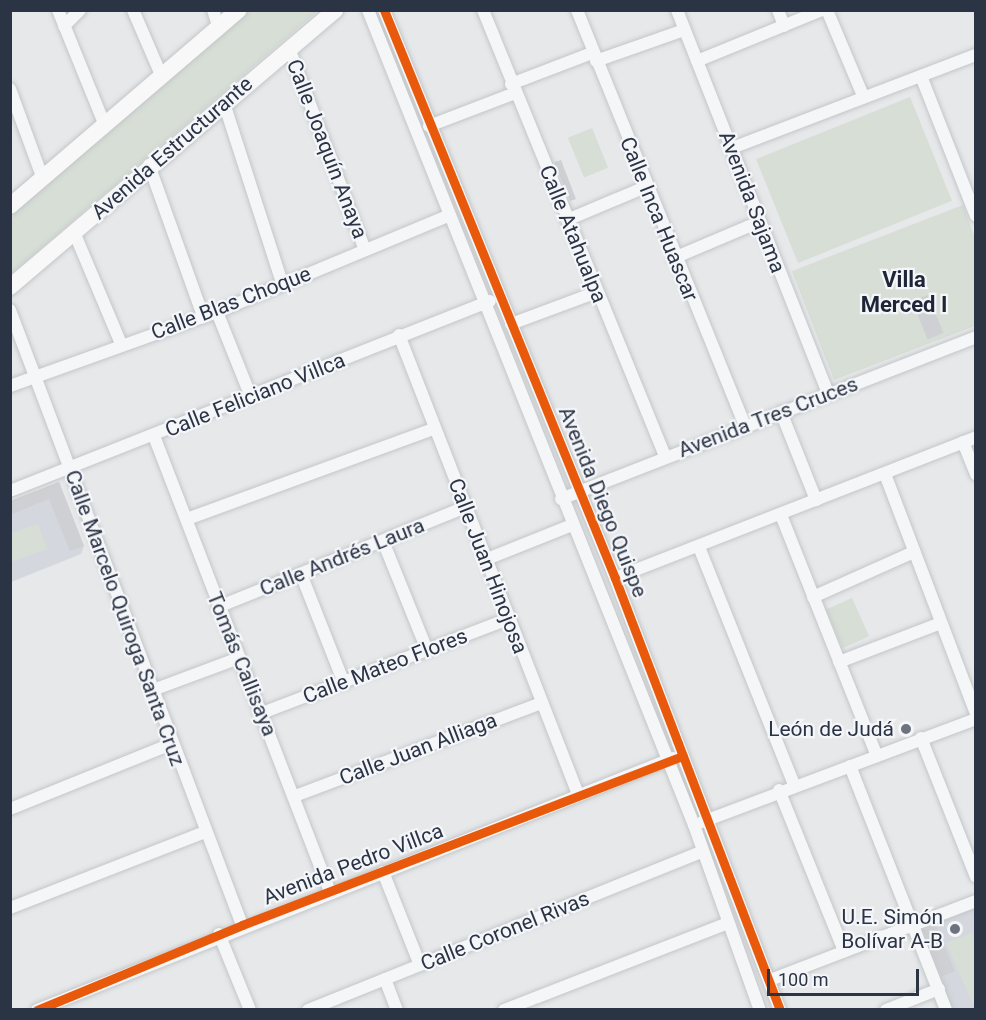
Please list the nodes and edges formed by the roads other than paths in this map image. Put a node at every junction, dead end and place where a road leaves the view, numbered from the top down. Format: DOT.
graph roads {
  1 [pos="58,10"];
  2 [pos="80,10"];
  3 [pos="133,10"];
  4 [pos="213,10"];
  5 [pos="239,10"];
  6 [pos="335,10"];
  7 [pos="368,10"];
  8 [pos="384,10"];
  9 [pos="483,10"];
  10 [pos="577,10"];
  11 [pos="676,10"];
  12 [pos="778,10"];
  13 [pos="822,10"];
  14 [pos="827,10"];
  15 [pos="64,26"];
  16 [pos="784,26"];
  17 [pos="219,28"];
  18 [pos="684,30"];
  19 [pos="289,48"];
  20 [pos="975,56"];
  21 [pos="594,57"];
  22 [pos="697,61"];
  23 [pos="921,76"];
  24 [pos="162,77"];
  25 [pos="10,89"];
  26 [pos="513,89"];
  27 [pos="864,98"];
  28 [pos="224,103"];
  29 [pos="105,126"];
  30 [pos="429,126"];
  31 [pos="732,147"];
  32 [pos="149,165"];
  33 [pos="43,179"];
  34 [pos="645,187"];
  35 [pos="10,206"];
  36 [pos="450,215"];
  37 [pos="975,216"];
  38 [pos="567,220"];
  39 [pos="759,222"];
  40 [pos="74,232"];
  41 [pos="365,250"];
  42 [pos="674,258"];
  43 [pos="282,283"];
  44 [pos="10,287"];
  45 [pos="597,292"];
  46 [pos="499,297"];
  47 [pos="484,303"];
  48 [pos="10,310"];
  49 [pos="217,312"];
  50 [pos="203,316"];
  51 [pos="511,324"];
  52 [pos="399,335"];
  53 [pos="975,337"];
  54 [pos="121,344"];
  55 [pos="35,376"];
  56 [pos="10,386"];
  57 [pos="828,394"];
  58 [pos="251,398"];
  59 [pos="781,412"];
  60 [pos="745,426"];
  61 [pos="435,428"];
  62 [pos="154,436"];
  63 [pos="975,437"];
  64 [pos="963,442"];
  65 [pos="665,457"];
  66 [pos="70,468"];
  67 [pos="885,474"];
  68 [pos="975,474"];
  69 [pos="580,490"];
  70 [pos="10,491"];
  71 [pos="561,499"];
  72 [pos="816,500"];
  73 [pos="465,507"];
  74 [pos="781,515"];
  75 [pos="188,519"];
  76 [pos="572,525"];
  77 [pos="383,541"];
  78 [pos="699,546"];
  79 [pos="914,552"];
  80 [pos="487,559"];
  81 [pos="301,574"];
  82 [pos="615,578"];
  83 [pos="813,597"];
  84 [pos="218,607"];
  85 [pos="507,618"];
  86 [pos="941,623"];
  87 [pos="427,650"];
  88 [pos="239,658"];
  89 [pos="839,662"];
  90 [pos="344,683"];
  91 [pos="153,690"];
  92 [pos="541,703"];
  93 [pos="262,713"];
  94 [pos="975,714"];
  95 [pos="975,719"];
  96 [pos="921,738"];
  97 [pos="171,744"];
  98 [pos="683,756"];
  99 [pos="876,756"];
  100 [pos="667,760"];
  101 [pos="850,766"];
  102 [pos="794,785"];
  103 [pos="779,790"];
  104 [pos="578,795"];
  105 [pos="295,796"];
  106 [pos="10,809"];
  107 [pos="708,819"];
  108 [pos="694,825"];
  109 [pos="205,832"];
  110 [pos="702,852"];
  111 [pos="383,873"];
  112 [pos="975,877"];
  113 [pos="330,892"];
  114 [pos="975,901"];
  115 [pos="10,908"];
  116 [pos="728,923"];
  117 [pos="915,925"];
  118 [pos="242,926"];
  119 [pos="219,934"];
  120 [pos="844,951"];
  121 [pos="420,965"];
  122 [pos="385,979"];
  123 [pos="770,980"];
  124 [pos="939,989"];
  125 [pos="779,1007"];
  126 [pos="37,1010"];
  127 [pos="250,1010"];
  128 [pos="308,1010"];
  129 [pos="398,1010"];
  130 [pos="504,1010"];
  131 [pos="762,1010"];
  132 [pos="886,1010"];
  133 [pos="946,1010"];
  1 -- 15 [label="street"];
  2 -- 15 [label="street"];
  3 -- 24 [label="street"];
  4 -- 17 [label="street"];
  5 -- 17 [label="main road"];
  6 -- 19 [label="main road, Avenida Estructurante"];
  7 -- 36 [label="street, Avenida Diego Quispe"];
  8 -- 30 [label="street, Avenida Diego Quispe"];
  9 -- 26 [label="street, Calle Atahualpa"];
  10 -- 21 [label="street, Calle Inca Huascar"];
  11 -- 18 [label="street, Avenida Sajama"];
  12 -- 16 [label="street"];
  13 -- 16 [label="street"];
  14 -- 27 [label="street"];
  15 -- 29 [label="street"];
  16 -- 22 [label="street"];
  17 -- 24 [label="main road"];
  18 -- 21 [label="street"];
  18 -- 22 [label="street, Avenida Sajama"];
  19 -- 28 [label="main road, Avenida Estructurante"];
  19 -- 41 [label="street, Calle Joaquín Anaya"];
  20 -- 23 [label="street"];
  21 -- 26 [label="street"];
  21 -- 34 [label="street, Calle Inca Huascar"];
  22 -- 31 [label="street, Avenida Sajama"];
  23 -- 27 [label="street"];
  23 -- 37 [label="street"];
  24 -- 29 [label="main road"];
  25 -- 33 [label="street"];
  26 -- 30 [label="street"];
  26 -- 38 [label="street, Calle Atahualpa"];
  27 -- 31 [label="street"];
  28 -- 32 [label="main road, Avenida Estructurante"];
  28 -- 43 [label="street"];
  29 -- 33 [label="main road"];
  30 -- 46 [label="street, Avenida Diego Quispe"];
  31 -- 39 [label="street, Avenida Sajama"];
  32 -- 40 [label="main road, Avenida Estructurante"];
  32 -- 50 [label="street"];
  33 -- 35 [label="main road"];
  34 -- 38 [label="street"];
  34 -- 42 [label="street, Calle Inca Huascar"];
  36 -- 41 [label="street, Calle Blas Choque"];
  36 -- 47 [label="street, Avenida Diego Quispe"];
  38 -- 45 [label="street, Calle Atahualpa"];
  39 -- 42 [label="street"];
  39 -- 57 [label="street, Avenida Sajama"];
  40 -- 44 [label="main road, Avenida Estructurante"];
  40 -- 54 [label="street"];
  41 -- 43 [label="street, Calle Blas Choque"];
  42 -- 60 [label="street, Calle Inca Huascar"];
  43 -- 49 [label="street, Calle Blas Choque"];
  45 -- 51 [label="street"];
  45 -- 65 [label="street, Calle Atahualpa"];
  46 -- 47 [label="street, Calle Feliciano Villca"];
  46 -- 51 [label="street, Avenida Diego Quispe"];
  47 -- 52 [label="street, Calle Feliciano Villca"];
  47 -- 71 [label="street, Avenida Diego Quispe"];
  48 -- 55 [label="street, Calle Marcelo Quiroga Santa Cruz"];
  49 -- 50 [label="street, Calle Blas Choque"];
  49 -- 58 [label="street"];
  50 -- 54 [label="street, Calle Blas Choque"];
  51 -- 69 [label="street, Avenida Diego Quispe"];
  52 -- 58 [label="street, Calle Feliciano Villca"];
  52 -- 61 [label="street, Calle Juan Hinojosa"];
  53 -- 57 [label="street, Avenida Tres Cruces"];
  54 -- 55 [label="street, Calle Blas Choque"];
  55 -- 56 [label="street, Calle Blas Choque"];
  55 -- 66 [label="street, Calle Marcelo Quiroga Santa Cruz"];
  57 -- 59 [label="street, Avenida Tres Cruces"];
  58 -- 62 [label="street, Calle Feliciano Villca"];
  59 -- 60 [label="street, Avenida Tres Cruces"];
  59 -- 72 [label="street"];
  60 -- 65 [label="street, Avenida Tres Cruces"];
  61 -- 73 [label="street, Calle Juan Hinojosa"];
  61 -- 75 [label="street"];
  62 -- 66 [label="street, Calle Feliciano Villca"];
  62 -- 75 [label="street, Tomás Callisaya"];
  63 -- 64 [label="street"];
  64 -- 67 [label="street"];
  64 -- 68 [label="street"];
  65 -- 69 [label="street, Avenida Tres Cruces"];
  66 -- 70 [label="street, Calle Feliciano Villca"];
  66 -- 91 [label="street, Calle Marcelo Quiroga Santa Cruz"];
  67 -- 72 [label="street"];
  67 -- 79 [label="street"];
  69 -- 71 [label="street, Avenida Tres Cruces"];
  69 -- 82 [label="street, Avenida Diego Quispe"];
  71 -- 76 [label="street, Avenida Diego Quispe"];
  72 -- 74 [label="street"];
  73 -- 77 [label="street, Calle Andrés Laura"];
  73 -- 80 [label="street, Calle Juan Hinojosa"];
  74 -- 78 [label="street"];
  74 -- 83 [label="street"];
  75 -- 84 [label="street, Tomás Callisaya"];
  76 -- 80 [label="street"];
  76 -- 100 [label="street, Avenida Diego Quispe"];
  77 -- 81 [label="street, Calle Andrés Laura"];
  77 -- 87 [label="street"];
  78 -- 82 [label="street"];
  78 -- 102 [label="street"];
  79 -- 83 [label="street"];
  79 -- 86 [label="street"];
  80 -- 85 [label="street, Calle Juan Hinojosa"];
  81 -- 84 [label="street, Calle Andrés Laura"];
  81 -- 90 [label="street"];
  82 -- 98 [label="street, Avenida Diego Quispe"];
  83 -- 89 [label="street"];
  84 -- 88 [label="street, Tomás Callisaya"];
  85 -- 87 [label="street, Calle Mateo Flores"];
  85 -- 92 [label="street, Calle Juan Hinojosa"];
  86 -- 89 [label="street"];
  86 -- 94 [label="street"];
  87 -- 90 [label="street, Calle Mateo Flores"];
  88 -- 91 [label="street"];
  88 -- 93 [label="street, Tomás Callisaya"];
  89 -- 99 [label="street"];
  90 -- 93 [label="street, Calle Mateo Flores"];
  91 -- 97 [label="street, Calle Marcelo Quiroga Santa Cruz"];
  92 -- 104 [label="street, Calle Juan Hinojosa"];
  92 -- 105 [label="street, Calle Juan Alliaga"];
  93 -- 105 [label="street, Tomás Callisaya"];
  95 -- 96 [label="street"];
  96 -- 99 [label="street"];
  96 -- 112 [label="street"];
  97 -- 106 [label="street"];
  97 -- 109 [label="street, Calle Marcelo Quiroga Santa Cruz"];
  98 -- 100 [label="street, Avenida Pedro Villca"];
  98 -- 107 [label="street, Avenida Diego Quispe"];
  99 -- 101 [label="street"];
  100 -- 104 [label="street, Avenida Pedro Villca"];
  100 -- 108 [label="street, Avenida Diego Quispe"];
  101 -- 102 [label="street"];
  101 -- 117 [label="street"];
  102 -- 103 [label="street"];
  103 -- 107 [label="street"];
  103 -- 120 [label="street"];
  104 -- 111 [label="street, Avenida Pedro Villca"];
  105 -- 113 [label="street, Tomás Callisaya"];
  107 -- 108 [label="street"];
  107 -- 123 [label="street, Avenida Diego Quispe"];
  108 -- 110 [label="street, Avenida Diego Quispe"];
  109 -- 115 [label="street"];
  109 -- 118 [label="street, Calle Marcelo Quiroga Santa Cruz"];
  110 -- 116 [label="street, Avenida Diego Quispe"];
  110 -- 121 [label="street, Calle Coronel Rivas"];
  111 -- 113 [label="street, Avenida Pedro Villca"];
  111 -- 121 [label="street"];
  113 -- 118 [label="street, Avenida Pedro Villca"];
  114 -- 117 [label="street"];
  116 -- 130 [label="street"];
  116 -- 131 [label="street, Avenida Diego Quispe"];
  117 -- 120 [label="street"];
  117 -- 124 [label="street"];
  118 -- 119 [label="street, Avenida Pedro Villca"];
  119 -- 126 [label="street, Avenida Pedro Villca"];
  119 -- 127 [label="street"];
  120 -- 123 [label="street"];
  121 -- 122 [label="street, Calle Coronel Rivas"];
  122 -- 128 [label="street, Calle Coronel Rivas"];
  122 -- 129 [label="street"];
  123 -- 125 [label="street, Avenida Diego Quispe"];
  124 -- 132 [label="street"];
  124 -- 133 [label="street"];
  125 -- 131 [label="street"];
}
